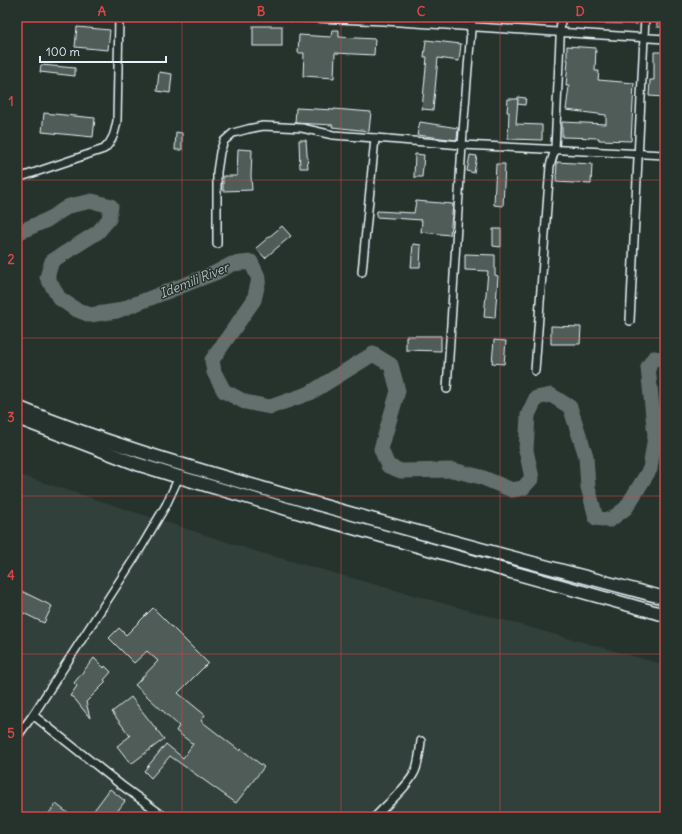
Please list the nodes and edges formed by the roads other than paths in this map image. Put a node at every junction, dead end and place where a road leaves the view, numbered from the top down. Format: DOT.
graph roads {
  1 [pos="119,17"];
  2 [pos="292,17"];
  3 [pos="472,17"];
  4 [pos="561,17"];
  5 [pos="645,17"];
  6 [pos="384,19"];
  7 [pos="471,27"];
  8 [pos="561,33"];
  9 [pos="644,38"];
  10 [pos="665,39"];
  11 [pos="375,138"];
  12 [pos="462,145"];
  13 [pos="555,149"];
  14 [pos="638,153"];
  15 [pos="665,155"];
  16 [pos="24,176"];
  17 [pos="217,244"];
  18 [pos="362,272"];
  19 [pos="630,321"];
  20 [pos="535,371"];
  21 [pos="446,389"];
  22 [pos="17,407"];
  23 [pos="17,418"];
  24 [pos="179,477"];
  25 [pos="665,598"];
  26 [pos="665,615"];
  27 [pos="33,715"];
  28 [pos="17,736"];
  29 [pos="421,741"];
  30 [pos="165,817"];
  31 [pos="374,817"];
  1 -- 16 [label="street"];
  2 -- 6 [label="street"];
  3 -- 7 [label="street"];
  4 -- 8 [label="street"];
  5 -- 9 [label="street"];
  6 -- 7 [label="street"];
  7 -- 8 [label="street"];
  7 -- 12 [label="street"];
  8 -- 9 [label="street"];
  8 -- 13 [label="street"];
  9 -- 10 [label="street"];
  9 -- 14 [label="street"];
  11 -- 12 [label="street"];
  11 -- 17 [label="street"];
  11 -- 18 [label="street"];
  12 -- 13 [label="street"];
  12 -- 21 [label="street"];
  13 -- 14 [label="street"];
  13 -- 20 [label="street"];
  14 -- 15 [label="street"];
  14 -- 19 [label="street"];
  22 -- 25 [label="highway"];
  23 -- 24 [label="highway"];
  24 -- 26 [label="highway"];
  24 -- 27 [label="street"];
  27 -- 28 [label="street"];
  27 -- 30 [label="street"];
  29 -- 31 [label="street"];
}
